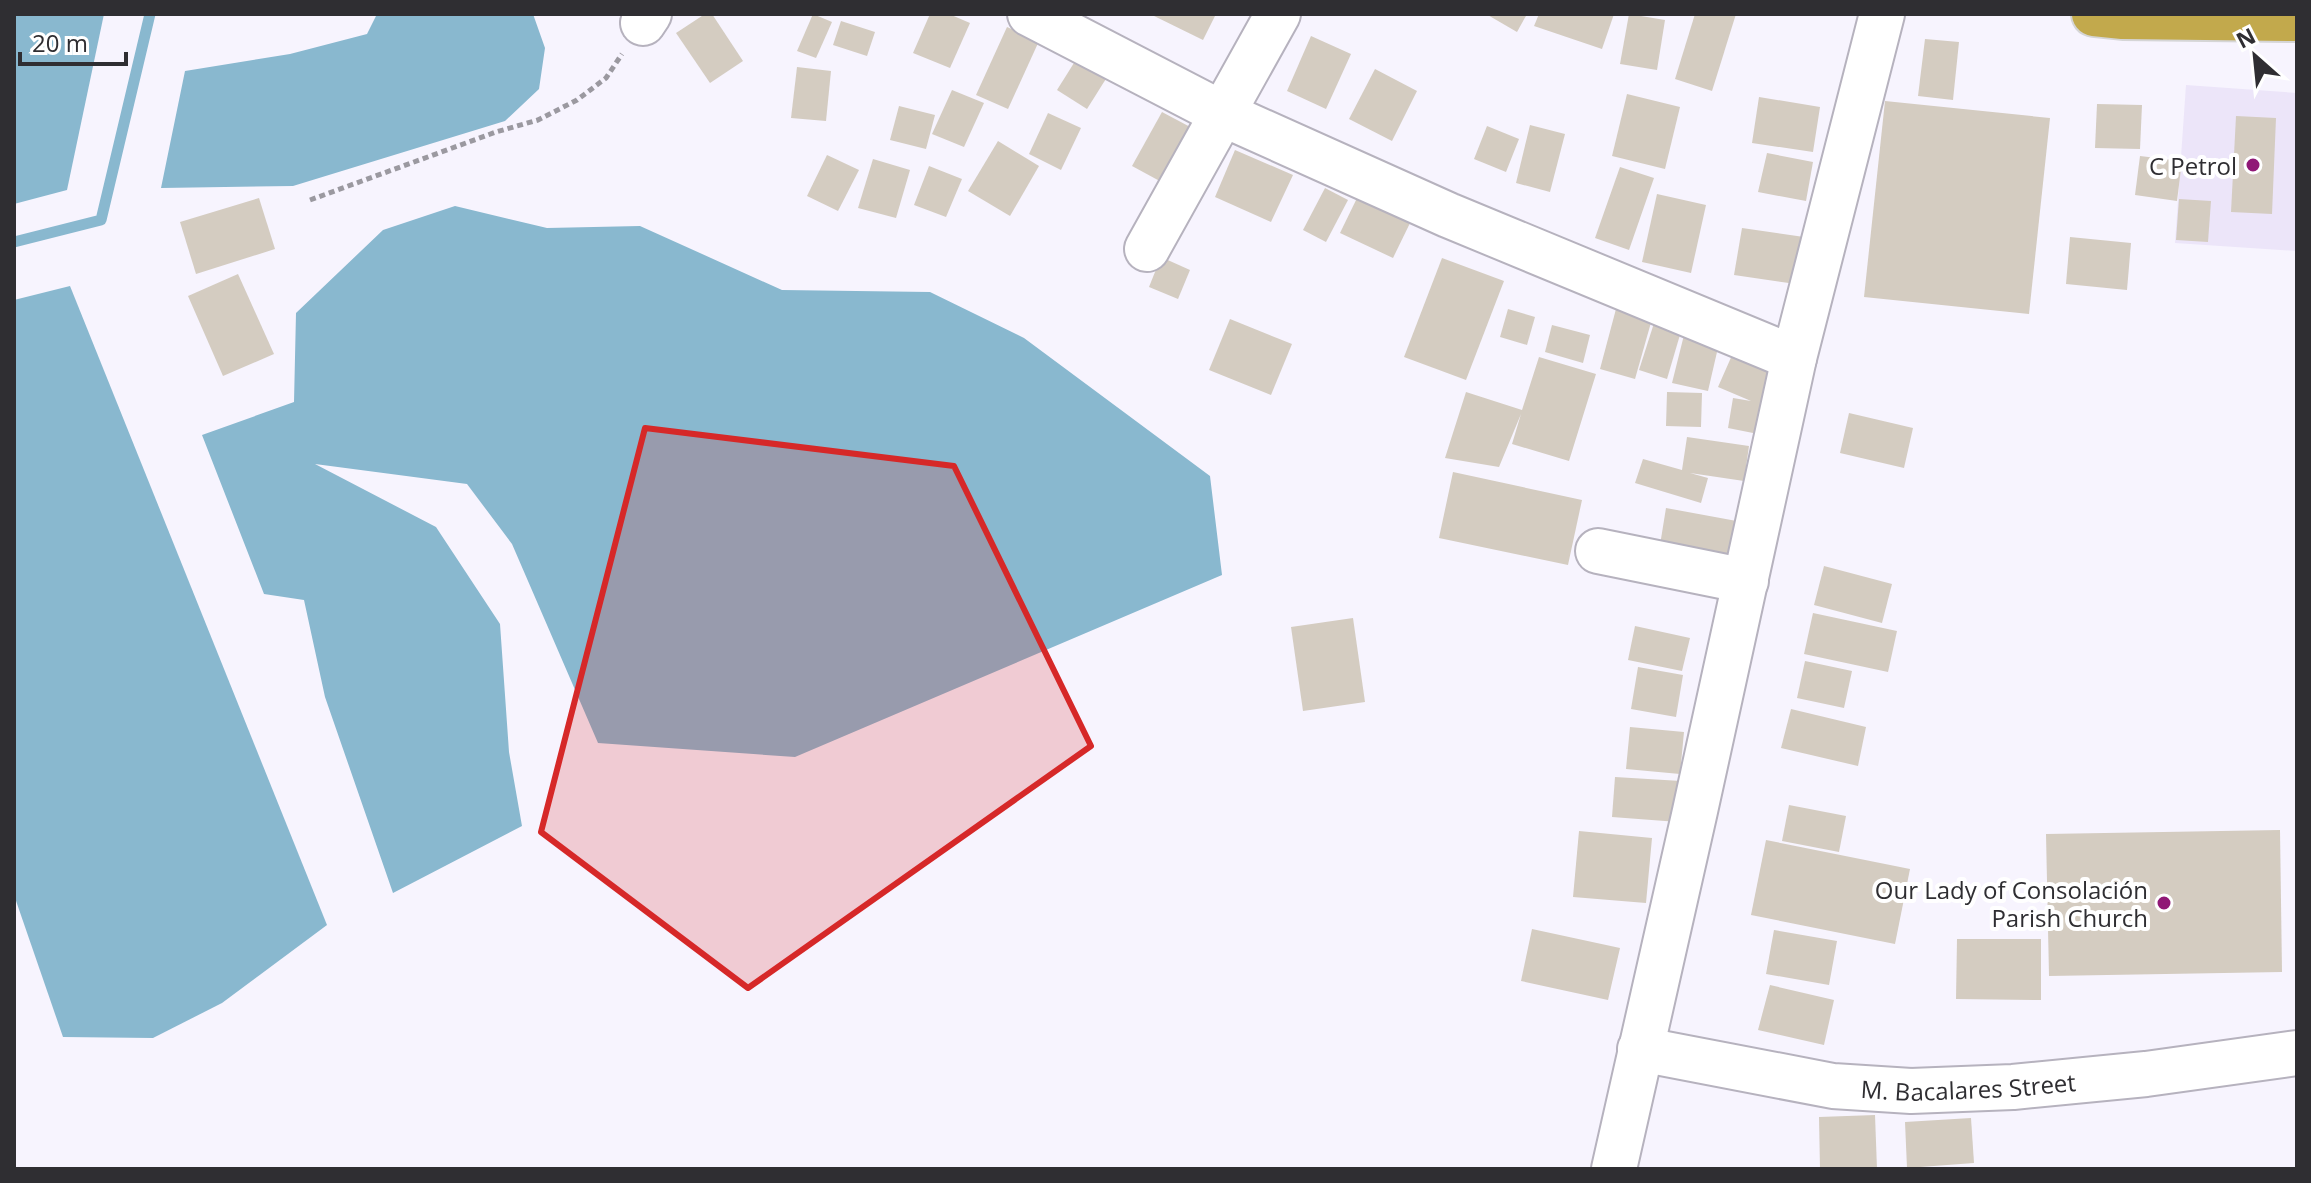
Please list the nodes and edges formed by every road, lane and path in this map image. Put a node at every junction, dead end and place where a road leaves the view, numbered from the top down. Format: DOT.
graph roads {
  1 [pos="1030,14"];
  2 [pos="1278,14"];
  3 [pos="1882,14"];
  4 [pos="2094,14"];
  5 [pos="646,19"];
  6 [pos="2297,19"];
  7 [pos="1223,114"];
  8 [pos="310,200"];
  9 [pos="1147,249"];
  10 [pos="1794,358"];
  11 [pos="1598,551"];
  12 [pos="1746,581"];
  13 [pos="1640,1049"];
  14 [pos="2297,1053"];
  15 [pos="1614,1169"];
  1 -- 7 [label="street"];
  2 -- 7 [label="street"];
  3 -- 10 [label="street"];
  4 -- 6 [label="highway"];
  5 -- 8 [label="path"];
  7 -- 9 [label="street"];
  7 -- 10 [label="street"];
  10 -- 12 [label="street"];
  11 -- 12 [label="street"];
  12 -- 13 [label="street"];
  13 -- 14 [label="street, M. Bacalares Street"];
  13 -- 15 [label="street"];
}
